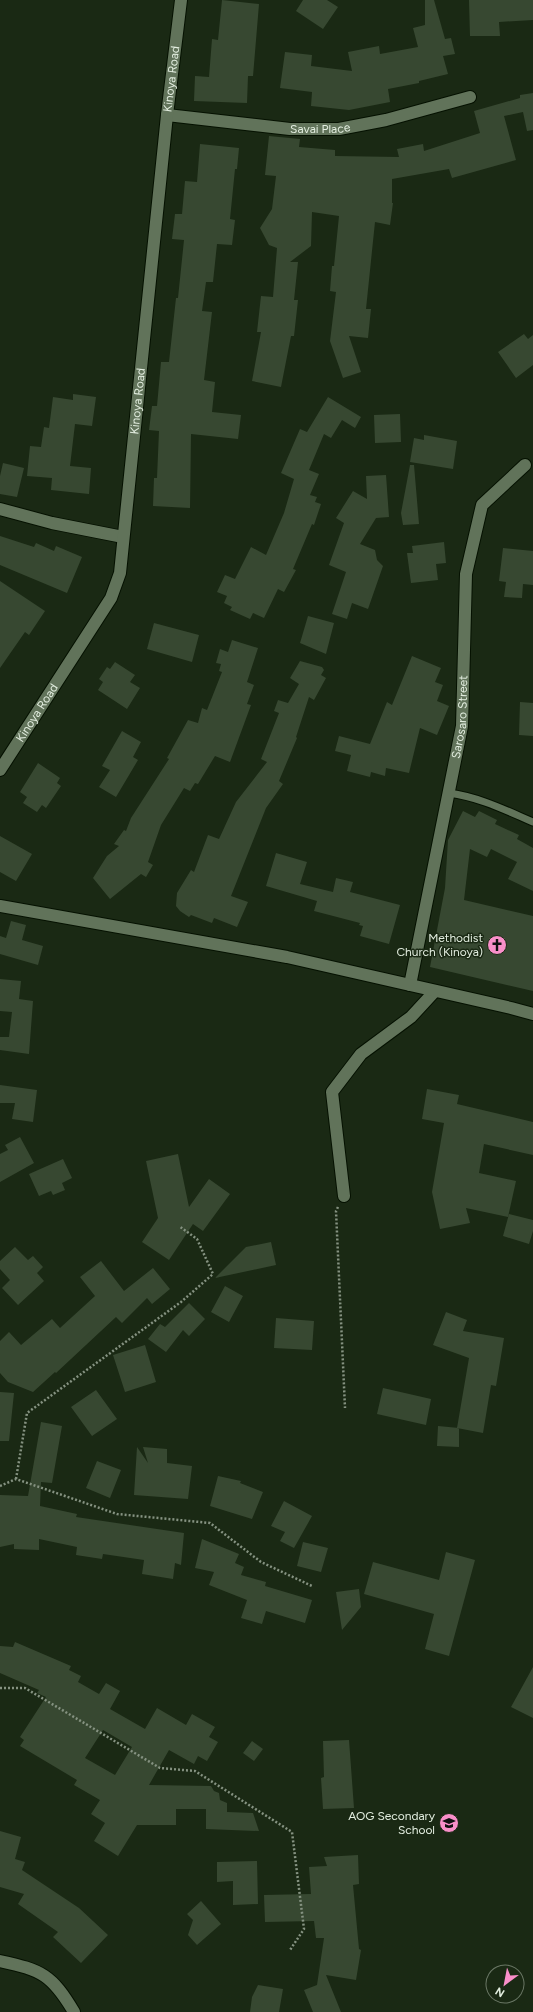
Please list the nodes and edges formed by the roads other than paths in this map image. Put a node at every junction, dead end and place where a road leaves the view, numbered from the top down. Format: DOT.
graph roads {
  1 [pos="181,0"];
  2 [pos="470,97"];
  3 [pos="167,115"];
  4 [pos="525,465"];
  5 [pos="0,509"];
  6 [pos="124,537"];
  7 [pos="0,770"];
  8 [pos="449,793"];
  9 [pos="533,822"];
  10 [pos="0,906"];
  11 [pos="410,985"];
  12 [pos="435,991"];
  13 [pos="533,1014"];
  14 [pos="344,1196"];
  15 [pos="0,1962"];
  16 [pos="74,2012"];
  1 -- 3 [label="street, Kinoya Road"];
  2 -- 3 [label="street, Savai Place"];
  3 -- 6 [label="street, Kinoya Road"];
  4 -- 8 [label="street, Sarosaro Street"];
  5 -- 6 [label="street"];
  6 -- 7 [label="street, Kinoya Road"];
  8 -- 9 [label="lane"];
  8 -- 11 [label="street, Sarosaro Street"];
  10 -- 11 [label="street"];
  11 -- 12 [label="street"];
  12 -- 13 [label="street"];
  12 -- 14 [label="street"];
  15 -- 16 [label="street"];
}
